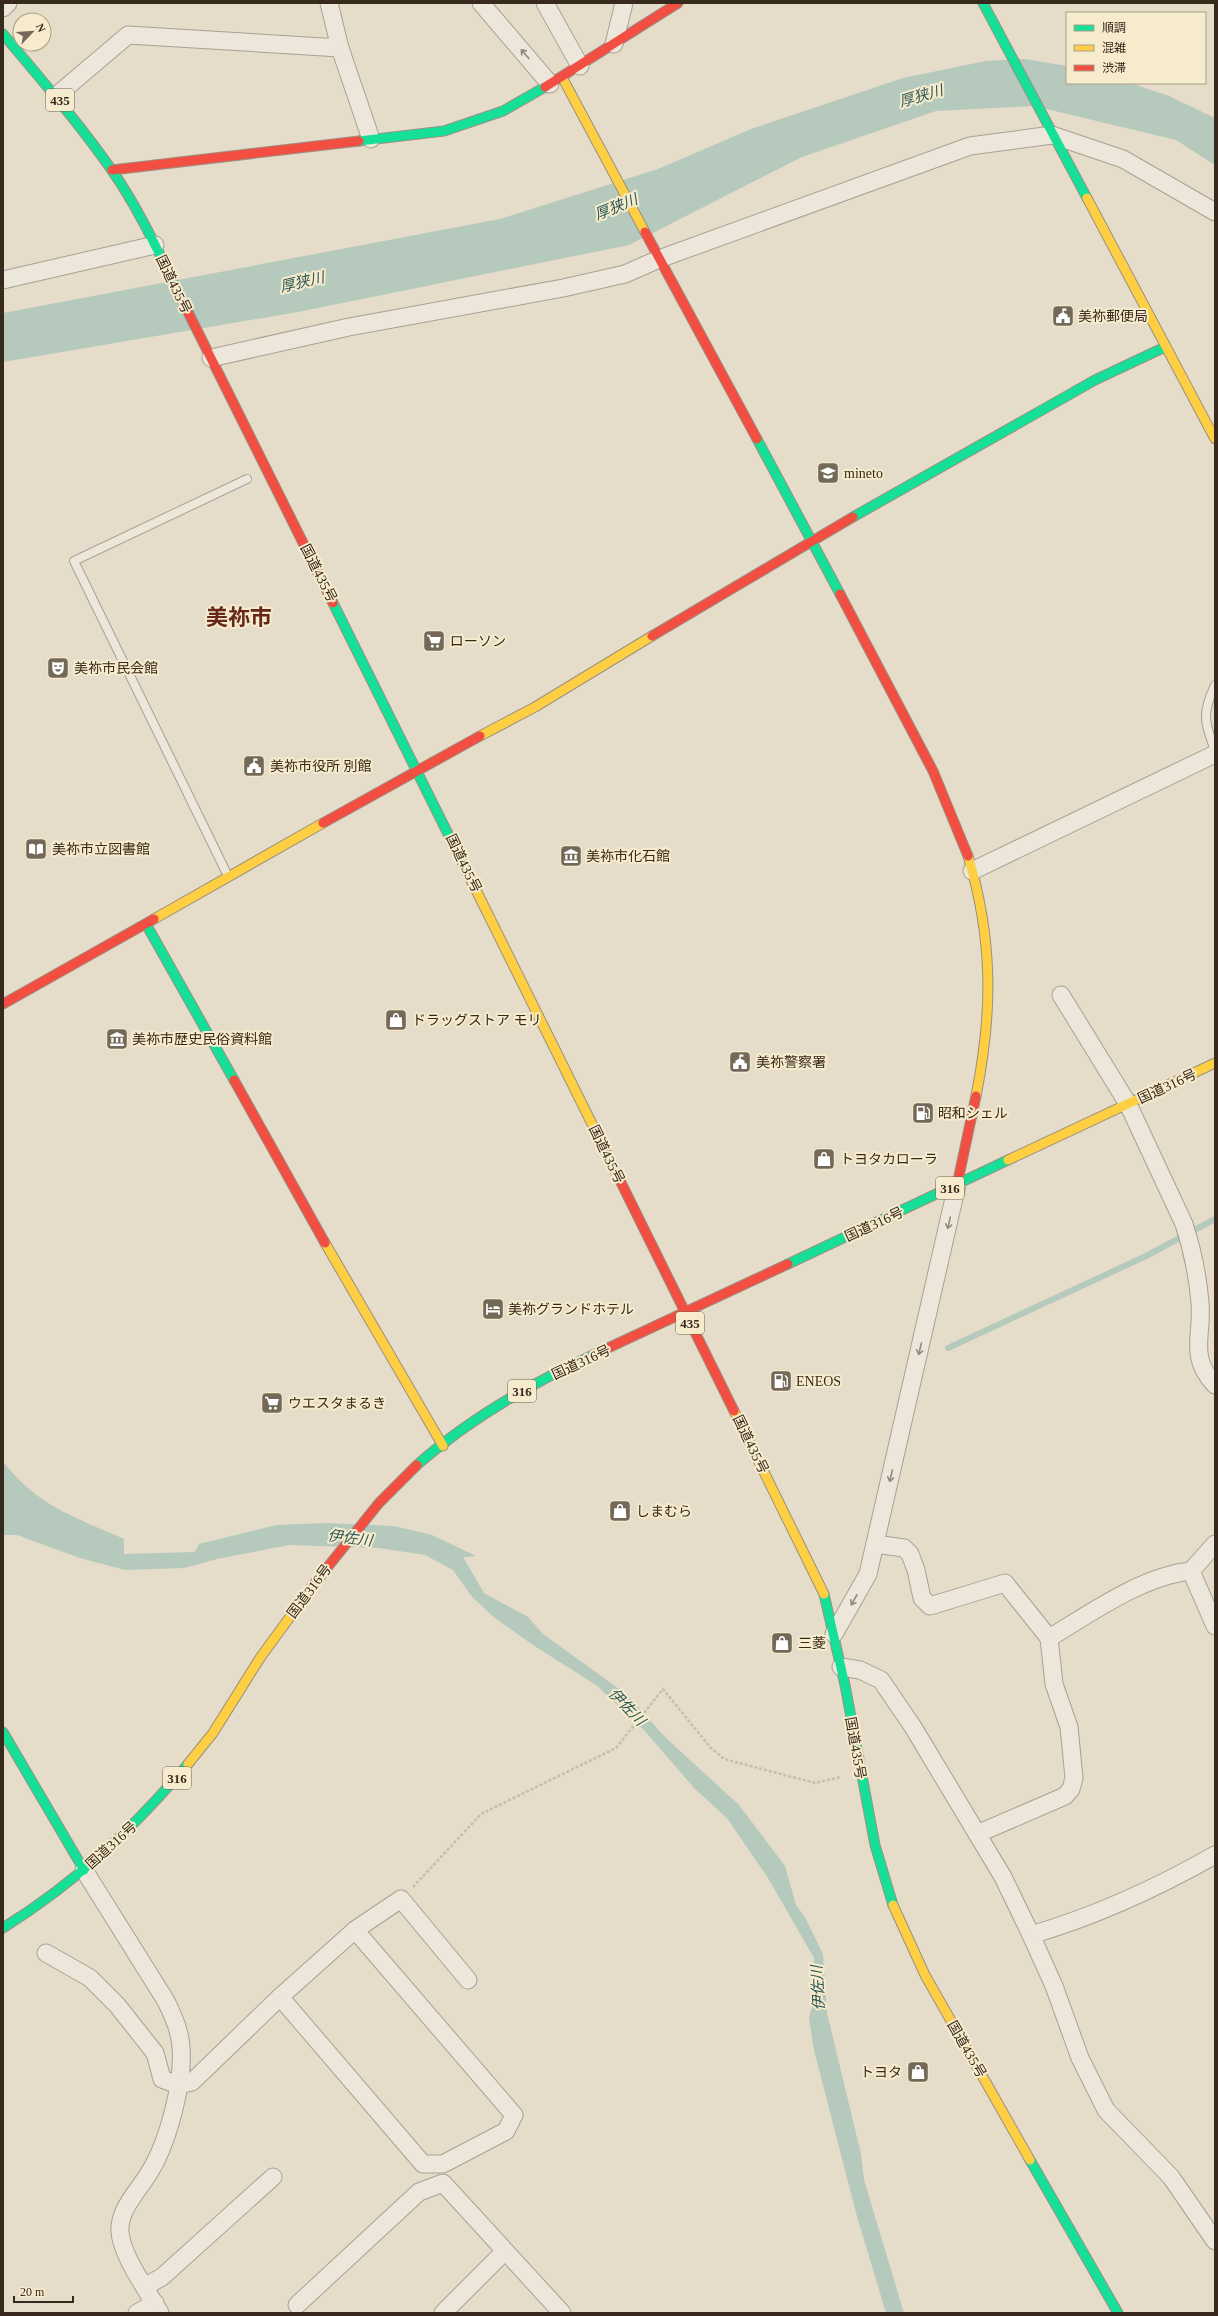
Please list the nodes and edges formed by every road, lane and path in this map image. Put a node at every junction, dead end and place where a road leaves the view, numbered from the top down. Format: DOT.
graph roads {
  1 [pos="8,3"];
  2 [pos="329,3"];
  3 [pos="481,3"];
  4 [pos="546,3"];
  5 [pos="624,3"];
  6 [pos="678,3"];
  7 [pos="983,3"];
  8 [pos="3,8"];
  9 [pos="3,34"];
  10 [pos="614,44"];
  11 [pos="340,48"];
  12 [pos="580,66"];
  13 [pos="556,81"];
  14 [pos="56,96"];
  15 [pos="1052,135"];
  16 [pos="371,139"];
  17 [pos="112,170"];
  18 [pos="1215,212"];
  19 [pos="158,252"];
  20 [pos="657,254"];
  21 [pos="3,280"];
  22 [pos="1165,347"];
  23 [pos="209,353"];
  24 [pos="1215,439"];
  25 [pos="247,479"];
  26 [pos="811,540"];
  27 [pos="1215,685"];
  28 [pos="1215,750"];
  29 [pos="1215,754"];
  30 [pos="417,769"];
  31 [pos="972,871"];
  32 [pos="229,876"];
  33 [pos="146,924"];
  34 [pos="1061,995"];
  35 [pos="3,1004"];
  36 [pos="1215,1063"];
  37 [pos="1128,1104"];
  38 [pos="957,1185"];
  39 [pos="685,1313"];
  40 [pos="1215,1385"];
  41 [pos="443,1446"];
  42 [pos="875,1544"];
  43 [pos="1215,1544"];
  44 [pos="1191,1571"];
  45 [pos="1215,1626"];
  46 [pos="834,1634"];
  47 [pos="1049,1638"];
  48 [pos="841,1667"];
  49 [pos="3,1732"];
  50 [pos="860,1773"];
  51 [pos="977,1834"];
  52 [pos="1215,1855"];
  53 [pos="84,1870"];
  54 [pos="401,1899"];
  55 [pos="3,1928"];
  56 [pos="355,1930"];
  57 [pos="1032,1935"];
  58 [pos="46,1953"];
  59 [pos="468,1980"];
  60 [pos="280,1997"];
  61 [pos="178,2085"];
  62 [pos="274,2177"];
  63 [pos="1215,2240"];
  64 [pos="504,2252"];
  65 [pos="146,2286"];
  66 [pos="158,2308"];
  67 [pos="297,2310"];
  68 [pos="137,2313"];
  69 [pos="444,2313"];
  70 [pos="562,2313"];
  71 [pos="1118,2313"];
  1 -- 8 [label="street"];
  2 -- 11 [label="street"];
  13 -- 3 [label="street, one-way"];
  4 -- 12 [label="street"];
  5 -- 10 [label="street"];
  6 -- 10 [label="main road"];
  7 -- 15 [label="main road"];
  9 -- 14 [label="main road, 国道435号 / 435"];
  10 -- 12 [label="main road"];
  11 -- 14 [label="street"];
  11 -- 16 [label="street"];
  12 -- 13 [label="main road"];
  13 -- 16 [label="main road"];
  13 -- 20 [label="main road"];
  14 -- 17 [label="main road, 国道435号 / 435"];
  15 -- 18 [label="street"];
  15 -- 20 [label="street"];
  15 -- 22 [label="main road"];
  16 -- 17 [label="main road"];
  17 -- 19 [label="main road, 国道435号 / 435"];
  19 -- 21 [label="street"];
  19 -- 23 [label="main road, 国道435号 / 435"];
  20 -- 23 [label="street"];
  20 -- 26 [label="main road"];
  22 -- 24 [label="main road"];
  22 -- 26 [label="main road"];
  23 -- 30 [label="main road, 国道435号 / 435"];
  25 -- 32 [label="lane"];
  26 -- 30 [label="main road"];
  26 -- 31 [label="main road"];
  27 -- 28 [label="lane"];
  29 -- 31 [label="street"];
  30 -- 32 [label="main road"];
  30 -- 39 [label="main road, 国道435号 / 435"];
  31 -- 38 [label="main road"];
  32 -- 33 [label="main road"];
  33 -- 35 [label="main road"];
  33 -- 41 [label="main road"];
  34 -- 37 [label="street"];
  36 -- 37 [label="main road, 国道316号 / 316"];
  37 -- 38 [label="main road, 国道316号 / 316"];
  37 -- 40 [label="street"];
  38 -- 39 [label="main road, 国道316号 / 316"];
  38 -- 42 [label="street, one-way"];
  39 -- 41 [label="main road, 国道316号 / 316"];
  39 -- 46 [label="main road, 国道435号 / 435"];
  41 -- 53 [label="main road, 国道316号 / 316"];
  42 -- 46 [label="street, one-way"];
  42 -- 47 [label="street"];
  43 -- 44 [label="street"];
  44 -- 45 [label="street"];
  44 -- 47 [label="street"];
  46 -- 48 [label="main road, 国道435号 / 435"];
  47 -- 51 [label="street"];
  48 -- 50 [label="main road, 国道435号 / 435"];
  48 -- 51 [label="street"];
  49 -- 53 [label="main road"];
  50 -- 54 [label="path"];
  50 -- 71 [label="main road, 国道435号 / 435"];
  51 -- 57 [label="street"];
  52 -- 57 [label="street"];
  53 -- 55 [label="main road, 国道316号 / 316"];
  53 -- 61 [label="street"];
  54 -- 56 [label="street"];
  54 -- 59 [label="street"];
  56 -- 60 [label="street"];
  56 -- 60 [label="street"];
  57 -- 63 [label="street"];
  58 -- 61 [label="street"];
  60 -- 61 [label="street"];
  61 -- 65 [label="street"];
  62 -- 65 [label="street"];
  64 -- 67 [label="street"];
  64 -- 69 [label="street"];
  64 -- 70 [label="street"];
  65 -- 66 [label="street"];
  66 -- 68 [label="street"];
}
